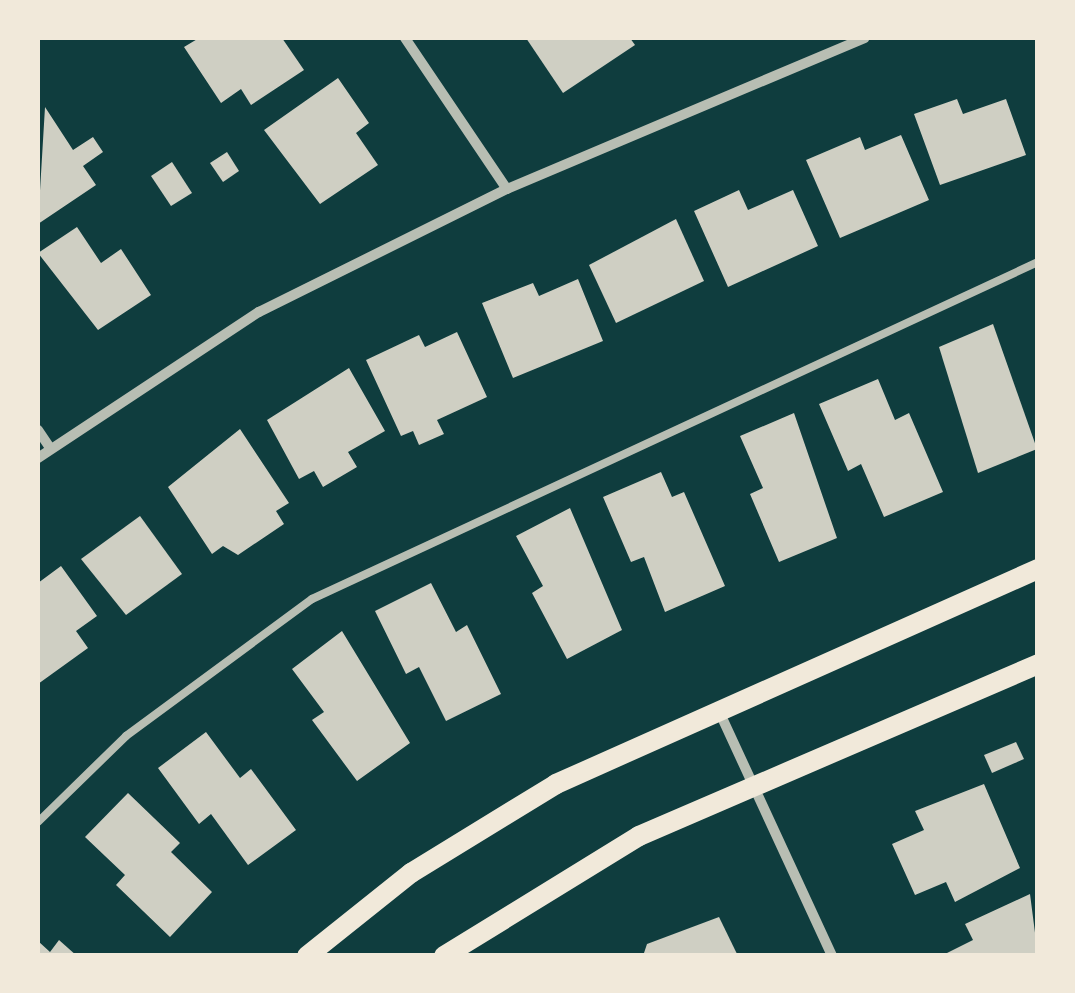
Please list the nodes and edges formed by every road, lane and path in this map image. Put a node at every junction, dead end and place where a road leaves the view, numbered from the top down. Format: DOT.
graph roads {
  1 [pos="405,38"];
  2 [pos="864,38"];
  3 [pos="507,189"];
  4 [pos="1038,262"];
  5 [pos="38,430"];
  6 [pos="50,448"];
  7 [pos="38,458"];
  8 [pos="1038,569"];
  9 [pos="1038,664"];
  10 [pos="717,708"];
  11 [pos="752,781"];
  12 [pos="38,822"];
  13 [pos="307,956"];
  14 [pos="444,956"];
  15 [pos="832,956"];
  1 -- 3 [label="street"];
  2 -- 3 [label="street"];
  3 -- 6 [label="street"];
  4 -- 12 [label="lane"];
  5 -- 6 [label="street"];
  6 -- 7 [label="street"];
  8 -- 10 [label="main road"];
  9 -- 11 [label="main road"];
  10 -- 11 [label="street"];
  10 -- 13 [label="main road"];
  11 -- 14 [label="main road"];
  11 -- 15 [label="street"];
}
